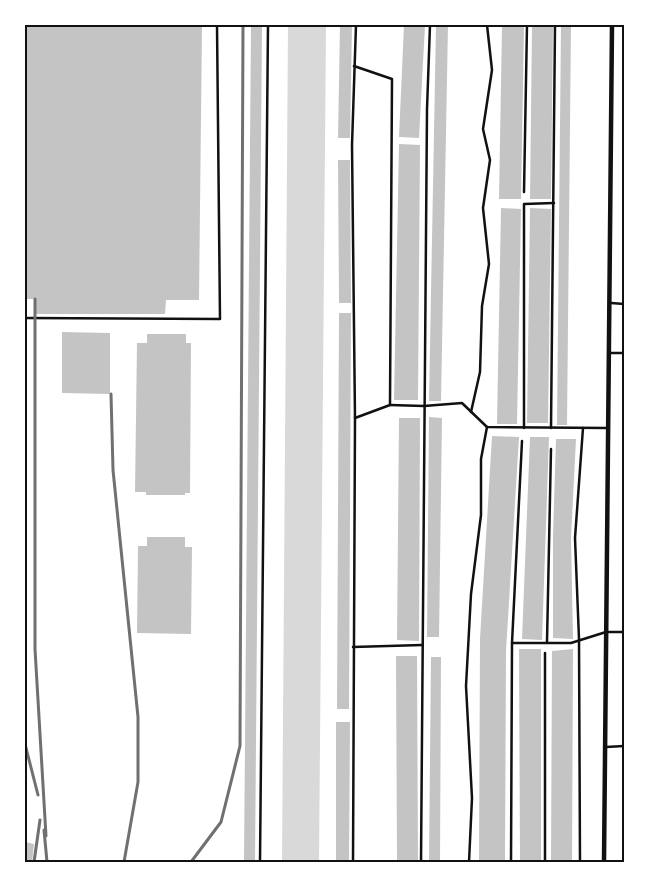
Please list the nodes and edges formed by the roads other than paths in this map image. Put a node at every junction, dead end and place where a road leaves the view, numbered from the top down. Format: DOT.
graph roads {
  1 [pos="217,25"];
  2 [pos="268,25"];
  3 [pos="356,25"];
  4 [pos="430,25"];
  5 [pos="487,25"];
  6 [pos="527,25"];
  7 [pos="555,25"];
  8 [pos="612,25"];
  9 [pos="354,66"];
  10 [pos="524,192"];
  11 [pos="554,203"];
  12 [pos="610,303"];
  13 [pos="624,304"];
  14 [pos="25,318"];
  15 [pos="609,353"];
  16 [pos="624,353"];
  17 [pos="390,405"];
  18 [pos="424,406"];
  19 [pos="471,412"];
  20 [pos="355,418"];
  21 [pos="487,427"];
  22 [pos="524,428"];
  23 [pos="552,428"];
  24 [pos="583,428"];
  25 [pos="608,428"];
  26 [pos="522,440"];
  27 [pos="551,449"];
  28 [pos="606,632"];
  29 [pos="624,632"];
  30 [pos="579,639"];
  31 [pos="512,643"];
  32 [pos="546,643"];
  33 [pos="422,645"];
  34 [pos="353,647"];
  35 [pos="545,654"];
  36 [pos="624,746"];
  37 [pos="605,747"];
  38 [pos="260,862"];
  39 [pos="353,862"];
  40 [pos="421,862"];
  41 [pos="469,862"];
  42 [pos="511,862"];
  43 [pos="545,862"];
  44 [pos="580,862"];
  45 [pos="604,862"];
  1 -- 14 [label="lane"];
  2 -- 38 [label="lane"];
  3 -- 9 [label="lane"];
  4 -- 18 [label="lane"];
  5 -- 19 [label="lane"];
  6 -- 10 [label="lane"];
  7 -- 11 [label="lane"];
  8 -- 12 [label="street"];
  9 -- 17 [label="lane"];
  9 -- 20 [label="lane"];
  11 -- 22 [label="lane"];
  11 -- 23 [label="lane"];
  12 -- 13 [label="lane"];
  12 -- 15 [label="street"];
  15 -- 16 [label="lane"];
  15 -- 25 [label="street"];
  17 -- 18 [label="lane"];
  17 -- 20 [label="lane"];
  18 -- 19 [label="lane"];
  18 -- 33 [label="lane"];
  19 -- 21 [label="lane"];
  20 -- 34 [label="lane"];
  21 -- 22 [label="lane"];
  21 -- 41 [label="lane"];
  22 -- 23 [label="lane"];
  23 -- 24 [label="lane"];
  24 -- 25 [label="lane"];
  24 -- 30 [label="lane"];
  25 -- 28 [label="street"];
  26 -- 31 [label="lane"];
  27 -- 32 [label="lane"];
  28 -- 29 [label="lane"];
  28 -- 30 [label="lane"];
  28 -- 37 [label="street"];
  30 -- 32 [label="lane"];
  30 -- 44 [label="lane"];
  31 -- 32 [label="lane"];
  31 -- 42 [label="lane"];
  33 -- 34 [label="lane"];
  33 -- 40 [label="lane"];
  34 -- 39 [label="lane"];
  35 -- 43 [label="lane"];
  36 -- 37 [label="lane"];
  37 -- 45 [label="street"];
}
